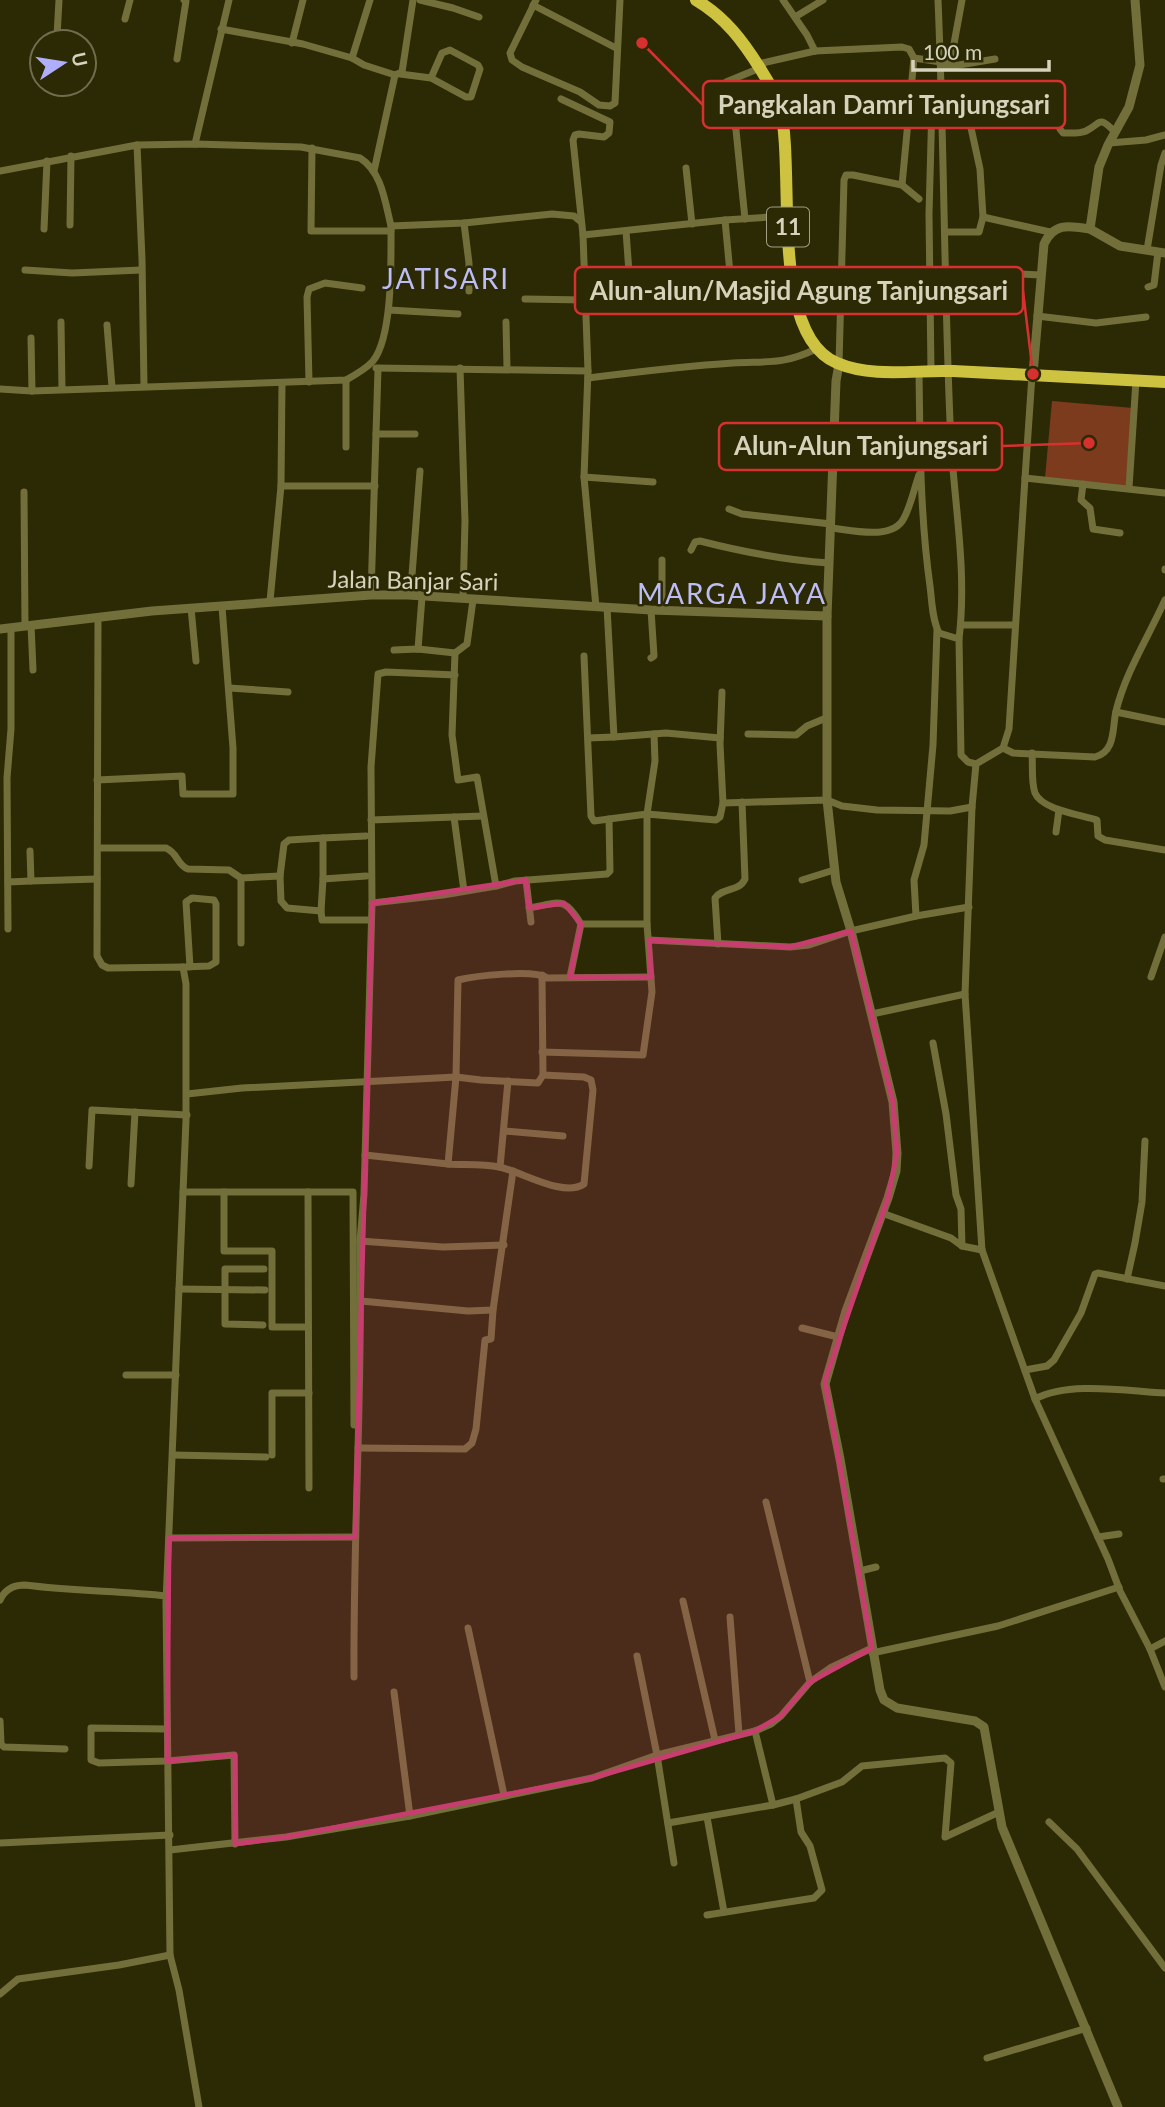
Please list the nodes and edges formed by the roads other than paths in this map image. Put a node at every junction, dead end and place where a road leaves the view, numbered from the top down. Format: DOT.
graph roads {
  1 [pos="59,0"];
  2 [pos="130,0"];
  3 [pos="186,0"];
  4 [pos="229,0"];
  5 [pos="303,0"];
  6 [pos="370,0"];
  7 [pos="413,0"];
  8 [pos="420,0"];
  9 [pos="620,0"];
  10 [pos="696,0"];
  11 [pos="783,0"];
  12 [pos="823,0"];
  13 [pos="938,0"];
  14 [pos="962,0"];
  15 [pos="1136,0"];
  16 [pos="535,3"];
  17 [pos="795,17"];
  18 [pos="479,18"];
  19 [pos="125,19"];
  20 [pos="57,28"];
  21 [pos="221,29"];
  22 [pos="292,43"];
  23 [pos="616,48"];
  24 [pos="815,51"];
  25 [pos="352,58"];
  26 [pos="915,58"];
  27 [pos="177,59"];
  28 [pos="995,60"];
  29 [pos="941,65"];
  30 [pos="759,66"];
  31 [pos="398,75"];
  32 [pos="431,78"];
  33 [pos="561,99"];
  34 [pos="943,101"];
  35 [pos="1054,104"];
  36 [pos="966,105"];
  37 [pos="1115,132"];
  38 [pos="1165,135"];
  39 [pos="1109,143"];
  40 [pos="195,144"];
  41 [pos="137,145"];
  42 [pos="312,148"];
  43 [pos="1165,153"];
  44 [pos="71,156"];
  45 [pos="47,161"];
  46 [pos="686,168"];
  47 [pos="374,170"];
  48 [pos="0,171"];
  49 [pos="902,185"];
  50 [pos="1161,187"];
  51 [pos="919,199"];
  52 [pos="787,216"];
  53 [pos="983,217"];
  54 [pos="745,219"];
  55 [pos="725,220"];
  56 [pos="580,221"];
  57 [pos="464,223"];
  58 [pos="692,224"];
  59 [pos="70,225"];
  60 [pos="44,229"];
  61 [pos="391,229"];
  62 [pos="1090,229"];
  63 [pos="626,231"];
  64 [pos="945,232"];
  65 [pos="1050,232"];
  66 [pos="583,235"];
  67 [pos="1147,250"];
  68 [pos="1162,252"];
  69 [pos="25,270"];
  70 [pos="141,270"];
  71 [pos="730,273"];
  72 [pos="1040,275"];
  73 [pos="945,279"];
  74 [pos="630,286"];
  75 [pos="1148,287"];
  76 [pos="362,288"];
  77 [pos="469,291"];
  78 [pos="525,299"];
  79 [pos="586,300"];
  80 [pos="389,310"];
  81 [pos="458,314"];
  82 [pos="1037,316"];
  83 [pos="1146,317"];
  84 [pos="61,322"];
  85 [pos="506,322"];
  86 [pos="107,325"];
  87 [pos="31,338"];
  88 [pos="816,349"];
  89 [pos="839,364"];
  90 [pos="370,365"];
  91 [pos="460,368"];
  92 [pos="507,368"];
  93 [pos="378,369"];
  94 [pos="937,371"];
  95 [pos="588,374"];
  96 [pos="1032,374"];
  97 [pos="346,380"];
  98 [pos="1136,380"];
  99 [pos="309,382"];
  100 [pos="1165,382"];
  101 [pos="282,383"];
  102 [pos="144,386"];
  103 [pos="112,387"];
  104 [pos="0,389"];
  105 [pos="62,389"];
  106 [pos="33,391"];
  107 [pos="376,434"];
  108 [pos="415,434"];
  109 [pos="346,447"];
  110 [pos="420,471"];
  111 [pos="920,471"];
  112 [pos="584,477"];
  113 [pos="1025,478"];
  114 [pos="653,482"];
  115 [pos="1083,484"];
  116 [pos="281,486"];
  117 [pos="375,486"];
  118 [pos="1129,488"];
  119 [pos="24,492"];
  120 [pos="1165,493"];
  121 [pos="729,509"];
  122 [pos="831,526"];
  123 [pos="1120,533"];
  124 [pos="691,550"];
  125 [pos="662,559"];
  126 [pos="829,563"];
  127 [pos="372,595"];
  128 [pos="408,595"];
  129 [pos="422,597"];
  130 [pos="468,599"];
  131 [pos="1165,600"];
  132 [pos="270,601"];
  133 [pos="222,607"];
  134 [pos="596,607"];
  135 [pos="607,607"];
  136 [pos="191,608"];
  137 [pos="650,610"];
  138 [pos="662,610"];
  139 [pos="827,617"];
  140 [pos="98,618"];
  141 [pos="28,625"];
  142 [pos="961,625"];
  143 [pos="1014,625"];
  144 [pos="11,628"];
  145 [pos="0,629"];
  146 [pos="937,629"];
  147 [pos="959,639"];
  148 [pos="418,649"];
  149 [pos="394,650"];
  150 [pos="455,653"];
  151 [pos="584,656"];
  152 [pos="651,658"];
  153 [pos="196,661"];
  154 [pos="33,670"];
  155 [pos="455,676"];
  156 [pos="229,688"];
  157 [pos="288,692"];
  158 [pos="722,692"];
  159 [pos="1116,712"];
  160 [pos="826,718"];
  161 [pos="1165,722"];
  162 [pos="654,734"];
  163 [pos="748,734"];
  164 [pos="614,737"];
  165 [pos="588,738"];
  166 [pos="720,738"];
  167 [pos="1003,748"];
  168 [pos="1032,753"];
  169 [pos="976,764"];
  170 [pos="4,778"];
  171 [pos="97,780"];
  172 [pos="827,800"];
  173 [pos="742,802"];
  174 [pos="723,803"];
  175 [pos="972,807"];
  176 [pos="1059,810"];
  177 [pos="926,811"];
  178 [pos="648,814"];
  179 [pos="483,816"];
  180 [pos="454,817"];
  181 [pos="372,820"];
  182 [pos="609,820"];
  183 [pos="1056,832"];
  184 [pos="366,836"];
  185 [pos="323,838"];
  186 [pos="98,848"];
  187 [pos="1165,850"];
  188 [pos="30,851"];
  189 [pos="834,870"];
  190 [pos="280,876"];
  191 [pos="366,876"];
  192 [pos="241,878"];
  193 [pos="97,879"];
  194 [pos="323,879"];
  195 [pos="526,880"];
  196 [pos="802,880"];
  197 [pos="31,881"];
  198 [pos="8,882"];
  199 [pos="496,886"];
  200 [pos="464,891"];
  201 [pos="372,903"];
  202 [pos="970,907"];
  203 [pos="529,908"];
  204 [pos="321,911"];
  205 [pos="916,916"];
  206 [pos="368,920"];
  207 [pos="531,922"];
  208 [pos="581,924"];
  209 [pos="647,925"];
  210 [pos="8,929"];
  211 [pos="851,932"];
  212 [pos="1165,937"];
  213 [pos="649,940"];
  214 [pos="241,943"];
  215 [pos="718,944"];
  216 [pos="186,967"];
  217 [pos="542,975"];
  218 [pos="1151,976"];
  219 [pos="570,977"];
  220 [pos="651,977"];
  221 [pos="965,994"];
  222 [pos="872,1014"];
  223 [pos="933,1043"];
  224 [pos="542,1052"];
  225 [pos="543,1075"];
  226 [pos="456,1077"];
  227 [pos="366,1081"];
  228 [pos="508,1082"];
  229 [pos="187,1094"];
  230 [pos="135,1112"];
  231 [pos="187,1115"];
  232 [pos="503,1131"];
  233 [pos="564,1136"];
  234 [pos="1145,1141"];
  235 [pos="365,1155"];
  236 [pos="448,1164"];
  237 [pos="89,1166"];
  238 [pos="499,1167"];
  239 [pos="513,1171"];
  240 [pos="131,1184"];
  241 [pos="183,1192"];
  242 [pos="224,1192"];
  243 [pos="307,1192"];
  244 [pos="882,1213"];
  245 [pos="360,1241"];
  246 [pos="504,1245"];
  247 [pos="962,1246"];
  248 [pos="982,1250"];
  249 [pos="264,1269"];
  250 [pos="1127,1279"];
  251 [pos="1165,1286"];
  252 [pos="179,1289"];
  253 [pos="225,1290"];
  254 [pos="265,1290"];
  255 [pos="361,1301"];
  256 [pos="494,1310"];
  257 [pos="263,1325"];
  258 [pos="308,1327"];
  259 [pos="802,1328"];
  260 [pos="838,1337"];
  261 [pos="1025,1370"];
  262 [pos="126,1375"];
  263 [pos="176,1375"];
  264 [pos="309,1393"];
  265 [pos="1165,1393"];
  266 [pos="1035,1399"];
  267 [pos="354,1425"];
  268 [pos="358,1448"];
  269 [pos="173,1455"];
  270 [pos="309,1488"];
  271 [pos="766,1502"];
  272 [pos="1119,1534"];
  273 [pos="355,1537"];
  274 [pos="1098,1537"];
  275 [pos="169,1538"];
  276 [pos="876,1567"];
  277 [pos="860,1571"];
  278 [pos="1119,1587"];
  279 [pos="167,1596"];
  280 [pos="0,1600"];
  281 [pos="683,1601"];
  282 [pos="730,1617"];
  283 [pos="468,1628"];
  284 [pos="1165,1641"];
  285 [pos="1150,1649"];
  286 [pos="872,1651"];
  287 [pos="637,1656"];
  288 [pos="354,1676"];
  289 [pos="810,1682"];
  290 [pos="1165,1687"];
  291 [pos="394,1692"];
  292 [pos="0,1721"];
  293 [pos="167,1729"];
  294 [pos="755,1731"];
  295 [pos="739,1734"];
  296 [pos="715,1740"];
  297 [pos="65,1749"];
  298 [pos="657,1755"];
  299 [pos="167,1761"];
  300 [pos="504,1795"];
  301 [pos="796,1799"];
  302 [pos="773,1805"];
  303 [pos="999,1812"];
  304 [pos="410,1816"];
  305 [pos="708,1817"];
  306 [pos="1049,1822"];
  307 [pos="668,1824"];
  308 [pos="170,1835"];
  309 [pos="0,1843"];
  310 [pos="235,1844"];
  311 [pos="170,1850"];
  312 [pos="674,1863"];
  313 [pos="724,1912"];
  314 [pos="707,1915"];
  315 [pos="170,1955"];
  316 [pos="1165,1968"];
  317 [pos="0,1994"];
  318 [pos="1087,2028"];
  319 [pos="987,2058"];
  320 [pos="198,2107"];
  321 [pos="1118,2107"];
  1 -- 20 [label="street"];
  2 -- 19 [label="street"];
  3 -- 27 [label="street"];
  4 -- 21 [label="street"];
  5 -- 22 [label="street"];
  6 -- 25 [label="street"];
  7 -- 31 [label="street"];
  8 -- 18 [label="street"];
  9 -- 23 [label="street"];
  10 -- 30 [label="highway, 11"];
  11 -- 17 [label="street"];
  12 -- 17 [label="street"];
  13 -- 29 [label="street"];
  14 -- 29 [label="street"];
  15 -- 37 [label="street"];
  16 -- 23 [label="street"];
  16 -- 23 [label="street"];
  17 -- 24 [label="street"];
  21 -- 22 [label="street"];
  21 -- 40 [label="street"];
  22 -- 25 [label="street"];
  24 -- 26 [label="street"];
  24 -- 30 [label="street"];
  25 -- 31 [label="street"];
  26 -- 29 [label="street"];
  26 -- 49 [label="street"];
  28 -- 29 [label="street"];
  29 -- 34 [label="street"];
  30 -- 52 [label="highway, 11"];
  30 -- 54 [label="street"];
  31 -- 32 [label="street"];
  31 -- 47 [label="street"];
  32 -- 32 [label="street"];
  33 -- 56 [label="street"];
  34 -- 64 [label="street"];
  34 -- 94 [label="street"];
  35 -- 37 [label="street"];
  36 -- 53 [label="street"];
  37 -- 39 [label="street"];
  38 -- 39 [label="street"];
  39 -- 62 [label="street"];
  40 -- 41 [label="street"];
  40 -- 42 [label="street"];
  41 -- 44 [label="street"];
  41 -- 70 [label="street"];
  42 -- 47 [label="street"];
  42 -- 61 [label="street"];
  43 -- 50 [label="street"];
  44 -- 45 [label="street"];
  44 -- 59 [label="street"];
  45 -- 48 [label="street"];
  45 -- 60 [label="street"];
  46 -- 58 [label="street"];
  47 -- 61 [label="street"];
  49 -- 51 [label="street"];
  49 -- 89 [label="street"];
  50 -- 67 [label="street"];
  52 -- 54 [label="street"];
  52 -- 88 [label="highway, 11"];
  53 -- 64 [label="street"];
  53 -- 65 [label="street"];
  54 -- 55 [label="street"];
  55 -- 58 [label="street"];
  55 -- 71 [label="street"];
  56 -- 57 [label="street"];
  56 -- 66 [label="street"];
  57 -- 61 [label="street"];
  57 -- 77 [label="street"];
  58 -- 63 [label="street"];
  61 -- 80 [label="street"];
  62 -- 65 [label="street"];
  62 -- 67 [label="street"];
  63 -- 66 [label="street"];
  63 -- 74 [label="street"];
  64 -- 73 [label="street"];
  65 -- 72 [label="street"];
  66 -- 79 [label="street"];
  67 -- 68 [label="street"];
  68 -- 75 [label="street"];
  69 -- 70 [label="street"];
  70 -- 102 [label="street"];
  72 -- 73 [label="street"];
  72 -- 82 [label="street"];
  73 -- 142 [label="street"];
  76 -- 99 [label="street"];
  78 -- 79 [label="street"];
  79 -- 95 [label="street"];
  80 -- 81 [label="street"];
  80 -- 90 [label="street"];
  82 -- 83 [label="street"];
  82 -- 96 [label="street"];
  84 -- 105 [label="street"];
  85 -- 92 [label="street"];
  86 -- 103 [label="street"];
  87 -- 106 [label="street"];
  88 -- 89 [label="highway, 11"];
  88 -- 95 [label="street"];
  89 -- 94 [label="highway, 11"];
  89 -- 122 [label="street"];
  90 -- 93 [label="street"];
  90 -- 97 [label="street"];
  91 -- 92 [label="street"];
  91 -- 93 [label="street"];
  91 -- 130 [label="street"];
  92 -- 95 [label="street"];
  93 -- 107 [label="street"];
  94 -- 96 [label="highway, 11"];
  94 -- 111 [label="street"];
  95 -- 112 [label="street"];
  96 -- 98 [label="highway, 11"];
  96 -- 113 [label="street"];
  97 -- 99 [label="street"];
  97 -- 109 [label="street"];
  98 -- 100 [label="highway, 11"];
  98 -- 118 [label="street"];
  99 -- 101 [label="street"];
  101 -- 102 [label="street"];
  101 -- 116 [label="street"];
  102 -- 103 [label="street"];
  103 -- 105 [label="street"];
  104 -- 106 [label="street"];
  105 -- 106 [label="street"];
  107 -- 108 [label="street"];
  107 -- 117 [label="street"];
  110 -- 128 [label="street"];
  111 -- 122 [label="street"];
  111 -- 146 [label="street"];
  112 -- 114 [label="street"];
  112 -- 134 [label="street"];
  113 -- 115 [label="street"];
  113 -- 143 [label="street"];
  115 -- 118 [label="street"];
  115 -- 123 [label="street"];
  116 -- 117 [label="street"];
  116 -- 132 [label="street"];
  117 -- 127 [label="street"];
  118 -- 120 [label="street"];
  119 -- 141 [label="street"];
  121 -- 122 [label="street"];
  122 -- 126 [label="street"];
  124 -- 126 [label="street"];
  125 -- 138 [label="street"];
  126 -- 139 [label="street"];
  127 -- 128 [label="street, Jalan Banjar Sari"];
  127 -- 132 [label="street, Jalan Banjar Sari"];
  128 -- 129 [label="street, Jalan Banjar Sari"];
  129 -- 130 [label="street, Jalan Banjar Sari"];
  129 -- 148 [label="street"];
  130 -- 134 [label="street, Jalan Banjar Sari"];
  130 -- 150 [label="street"];
  131 -- 159 [label="street"];
  132 -- 133 [label="street, Jalan Banjar Sari"];
  133 -- 136 [label="street, Jalan Banjar Sari"];
  133 -- 156 [label="street"];
  134 -- 135 [label="street, Jalan Banjar Sari"];
  135 -- 137 [label="street, Jalan Banjar Sari"];
  135 -- 164 [label="street"];
  136 -- 140 [label="street, Jalan Banjar Sari"];
  136 -- 153 [label="street"];
  137 -- 138 [label="street, Jalan Banjar Sari"];
  137 -- 152 [label="street"];
  138 -- 139 [label="street, Jalan Banjar Sari"];
  139 -- 160 [label="street"];
  140 -- 141 [label="street, Jalan Banjar Sari"];
  140 -- 171 [label="street"];
  141 -- 144 [label="street, Jalan Banjar Sari"];
  141 -- 154 [label="street"];
  142 -- 143 [label="street"];
  142 -- 147 [label="street"];
  143 -- 167 [label="street"];
  144 -- 145 [label="street, Jalan Banjar Sari"];
  144 -- 170 [label="street"];
  146 -- 147 [label="street"];
  146 -- 177 [label="street"];
  147 -- 169 [label="street"];
  148 -- 149 [label="street"];
  148 -- 150 [label="street"];
  150 -- 155 [label="street"];
  151 -- 165 [label="street"];
  155 -- 179 [label="street"];
  155 -- 181 [label="street"];
  156 -- 157 [label="street"];
  156 -- 171 [label="street"];
  158 -- 166 [label="street"];
  159 -- 161 [label="street"];
  159 -- 168 [label="street"];
  160 -- 163 [label="street"];
  160 -- 172 [label="street"];
  162 -- 164 [label="street"];
  162 -- 166 [label="street"];
  162 -- 178 [label="street"];
  164 -- 165 [label="street"];
  165 -- 182 [label="street"];
  166 -- 174 [label="street"];
  167 -- 168 [label="street"];
  167 -- 169 [label="street"];
  168 -- 176 [label="street"];
  169 -- 175 [label="street"];
  170 -- 198 [label="street"];
  171 -- 186 [label="street"];
  172 -- 173 [label="street"];
  172 -- 177 [label="street"];
  172 -- 189 [label="street"];
  173 -- 174 [label="street"];
  173 -- 215 [label="street"];
  174 -- 178 [label="street"];
  175 -- 177 [label="street"];
  175 -- 202 [label="street"];
  176 -- 183 [label="street"];
  176 -- 187 [label="street"];
  177 -- 205 [label="street"];
  178 -- 182 [label="street"];
  178 -- 209 [label="street"];
  179 -- 180 [label="street"];
  179 -- 199 [label="street"];
  180 -- 181 [label="street"];
  180 -- 200 [label="street"];
  181 -- 201 [label="street"];
  182 -- 195 [label="street"];
  184 -- 185 [label="street"];
  185 -- 190 [label="street"];
  185 -- 194 [label="street"];
  186 -- 192 [label="street"];
  186 -- 193 [label="street"];
  188 -- 197 [label="street"];
  189 -- 196 [label="street"];
  189 -- 211 [label="street"];
  190 -- 192 [label="street"];
  190 -- 204 [label="street"];
  191 -- 194 [label="street"];
  192 -- 214 [label="street"];
  193 -- 197 [label="street"];
  193 -- 216 [label="street"];
  194 -- 204 [label="street"];
  195 -- 199 [label="street"];
  195 -- 203 [label="street"];
  197 -- 198 [label="street"];
  198 -- 210 [label="street"];
  199 -- 200 [label="street"];
  200 -- 201 [label="street"];
  201 -- 227 [label="street"];
  202 -- 205 [label="street"];
  202 -- 221 [label="street"];
  203 -- 207 [label="street"];
  203 -- 208 [label="street"];
  204 -- 206 [label="street"];
  205 -- 211 [label="street"];
  208 -- 209 [label="street"];
  208 -- 219 [label="street"];
  209 -- 213 [label="street"];
  211 -- 215 [label="street"];
  211 -- 222 [label="street"];
  212 -- 218 [label="street"];
  213 -- 215 [label="street"];
  213 -- 220 [label="street"];
  216 -- 216 [label="street"];
  216 -- 229 [label="street"];
  217 -- 219 [label="street"];
  217 -- 224 [label="street"];
  217 -- 226 [label="street"];
  219 -- 220 [label="street"];
  220 -- 224 [label="street"];
  221 -- 222 [label="street"];
  221 -- 248 [label="street"];
  222 -- 244 [label="street"];
  223 -- 247 [label="street"];
  224 -- 225 [label="street"];
  225 -- 228 [label="street"];
  225 -- 239 [label="street"];
  226 -- 227 [label="street"];
  226 -- 228 [label="street"];
  226 -- 236 [label="street"];
  227 -- 229 [label="street"];
  227 -- 235 [label="street"];
  228 -- 232 [label="street"];
  229 -- 231 [label="street"];
  230 -- 231 [label="street"];
  230 -- 237 [label="street"];
  230 -- 240 [label="street"];
  231 -- 241 [label="street"];
  232 -- 233 [label="street"];
  232 -- 238 [label="street"];
  234 -- 250 [label="street"];
  235 -- 236 [label="street"];
  235 -- 245 [label="street"];
  236 -- 238 [label="street"];
  238 -- 239 [label="street"];
  239 -- 246 [label="street"];
  241 -- 242 [label="street"];
  241 -- 252 [label="street"];
  242 -- 243 [label="street"];
  242 -- 258 [label="street"];
  243 -- 258 [label="street"];
  243 -- 267 [label="street"];
  244 -- 247 [label="street"];
  244 -- 260 [label="street"];
  245 -- 246 [label="street"];
  245 -- 255 [label="street"];
  246 -- 256 [label="street"];
  247 -- 248 [label="street"];
  248 -- 261 [label="street"];
  249 -- 253 [label="street"];
  250 -- 251 [label="street"];
  250 -- 261 [label="street"];
  252 -- 253 [label="street"];
  252 -- 263 [label="street"];
  253 -- 254 [label="street"];
  253 -- 257 [label="street"];
  255 -- 256 [label="street"];
  255 -- 268 [label="street"];
  256 -- 268 [label="street"];
  258 -- 264 [label="street"];
  259 -- 260 [label="street"];
  260 -- 277 [label="street"];
  261 -- 266 [label="street"];
  262 -- 263 [label="street"];
  263 -- 269 [label="street"];
  264 -- 269 [label="street"];
  264 -- 270 [label="street"];
  265 -- 266 [label="street"];
  266 -- 274 [label="street"];
  268 -- 273 [label="street"];
  269 -- 275 [label="street"];
  271 -- 289 [label="street"];
  272 -- 274 [label="street"];
  273 -- 275 [label="street"];
  273 -- 288 [label="street"];
  274 -- 278 [label="street"];
  275 -- 279 [label="street"];
  276 -- 277 [label="street"];
  277 -- 286 [label="street"];
  278 -- 285 [label="street"];
  278 -- 286 [label="street"];
  279 -- 280 [label="street"];
  279 -- 293 [label="street"];
  281 -- 296 [label="street"];
  282 -- 295 [label="street"];
  283 -- 300 [label="street"];
  284 -- 285 [label="street"];
  285 -- 290 [label="street"];
  286 -- 289 [label="street"];
  286 -- 303 [label="street"];
  287 -- 298 [label="street"];
  289 -- 294 [label="street"];
  291 -- 304 [label="street"];
  292 -- 297 [label="street"];
  293 -- 299 [label="street"];
  293 -- 299 [label="street"];
  294 -- 295 [label="street"];
  294 -- 302 [label="street"];
  295 -- 296 [label="street"];
  296 -- 298 [label="street"];
  298 -- 300 [label="street"];
  298 -- 307 [label="street"];
  299 -- 308 [label="street"];
  299 -- 310 [label="street"];
  300 -- 304 [label="street"];
  301 -- 302 [label="street"];
  301 -- 303 [label="street"];
  301 -- 313 [label="street"];
  302 -- 305 [label="street"];
  303 -- 318 [label="street"];
  304 -- 310 [label="street"];
  305 -- 307 [label="street"];
  305 -- 313 [label="street"];
  306 -- 316 [label="street"];
  307 -- 312 [label="street"];
  308 -- 309 [label="street"];
  308 -- 311 [label="street"];
  310 -- 311 [label="street"];
  311 -- 315 [label="street"];
  313 -- 314 [label="street"];
  315 -- 317 [label="street"];
  315 -- 320 [label="street"];
  318 -- 319 [label="street"];
  318 -- 321 [label="street"];
}
